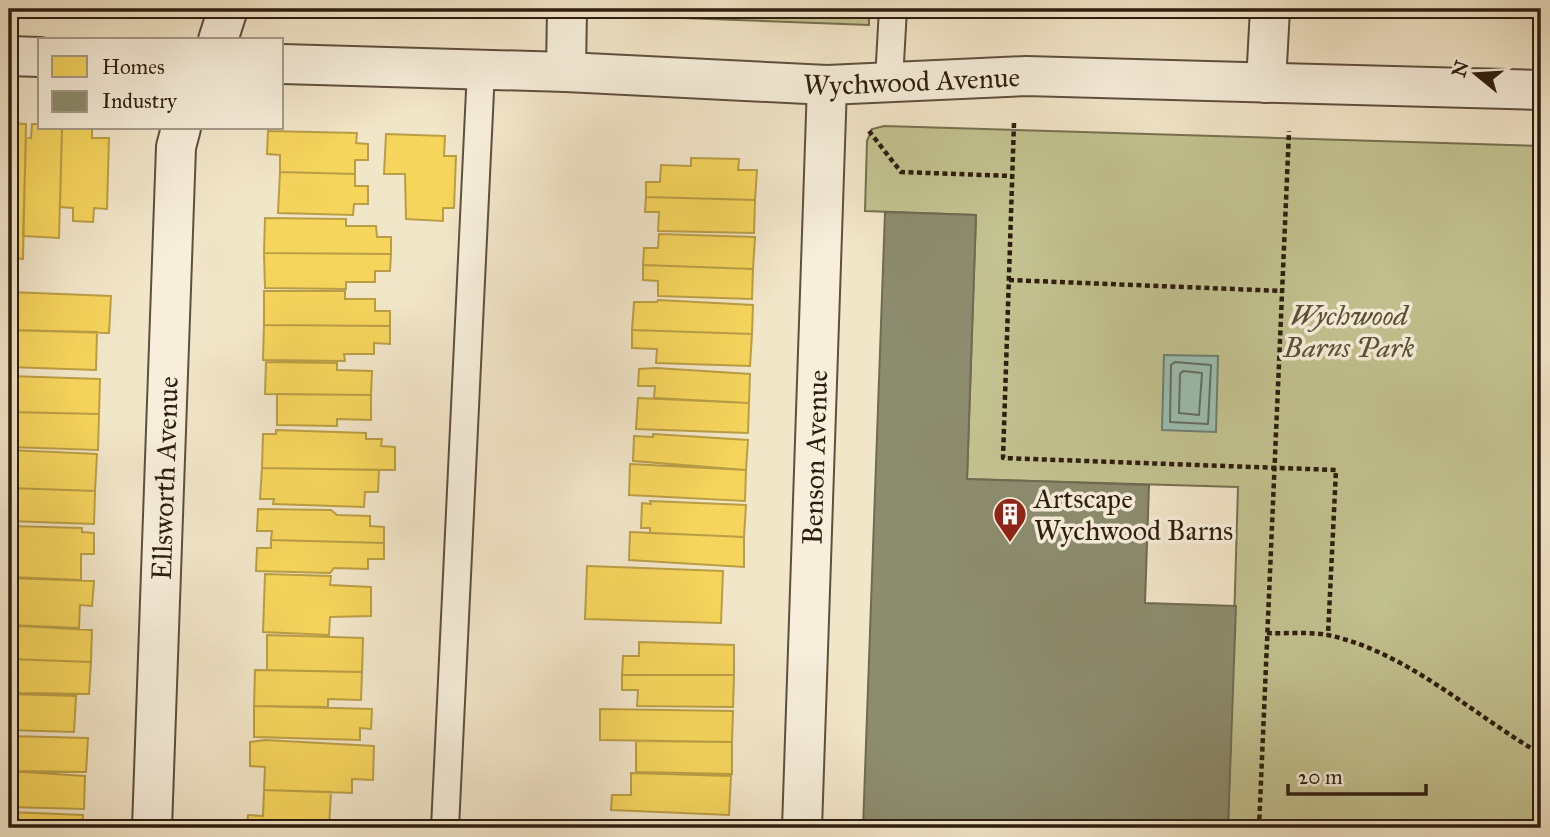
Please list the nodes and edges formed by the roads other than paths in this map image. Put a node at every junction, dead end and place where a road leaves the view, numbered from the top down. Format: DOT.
graph roads {
  1 [pos="228,9"];
  2 [pos="567,9"];
  3 [pos="893,9"];
  4 [pos="1270,9"];
  5 [pos="219,38"];
  6 [pos="9,56"];
  7 [pos="38,57"];
  8 [pos="284,64"];
  9 [pos="481,70"];
  10 [pos="566,72"];
  11 [pos="889,80"];
  12 [pos="1266,83"];
  13 [pos="827,85"];
  14 [pos="1541,90"];
  15 [pos="180,130"];
  16 [pos="152,828"];
  17 [pos="445,828"];
  18 [pos="802,828"];
  1 -- 5 [label="street"];
  2 -- 10 [label="street"];
  3 -- 11 [label="lane"];
  4 -- 12 [label="street"];
  6 -- 7 [label="street"];
  8 -- 9 [label="street, Wychwood Avenue"];
  9 -- 10 [label="street, Wychwood Avenue"];
  9 -- 17 [label="lane"];
  10 -- 13 [label="street, Wychwood Avenue"];
  11 -- 12 [label="street, Wychwood Avenue"];
  11 -- 13 [label="street, Wychwood Avenue"];
  12 -- 14 [label="street, Wychwood Avenue"];
  13 -- 18 [label="street, Benson Avenue"];
  15 -- 16 [label="street, Ellsworth Avenue"];
}
